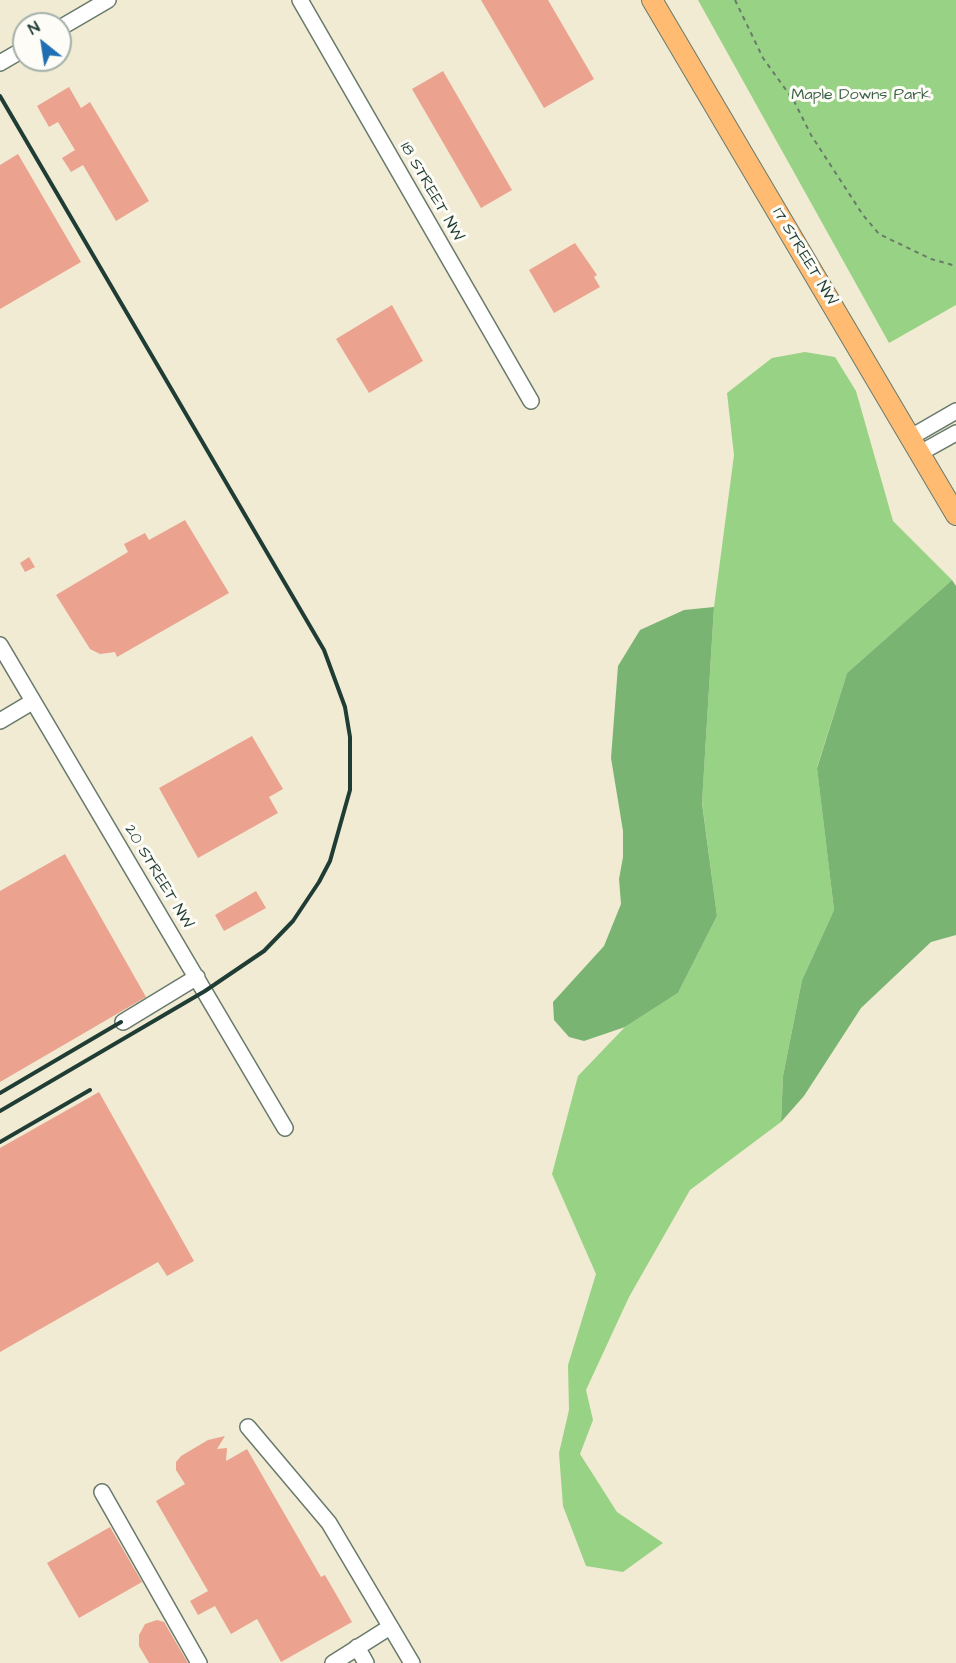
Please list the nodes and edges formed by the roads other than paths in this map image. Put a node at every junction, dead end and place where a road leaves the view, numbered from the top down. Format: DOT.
graph roads {
  1 [pos="108,0"];
  2 [pos="300,0"];
  3 [pos="652,0"];
  4 [pos="72,21"];
  5 [pos="531,401"];
  6 [pos="956,411"];
  7 [pos="956,433"];
  8 [pos="916,445"];
  9 [pos="956,515"];
  10 [pos="0,645"];
  11 [pos="32,702"];
  12 [pos="0,721"];
  13 [pos="197,977"];
  14 [pos="123,1022"];
  15 [pos="285,1128"];
  16 [pos="248,1427"];
  17 [pos="102,1492"];
  18 [pos="390,1627"];
  19 [pos="357,1647"];
  20 [pos="199,1663"];
  21 [pos="333,1663"];
  22 [pos="366,1663"];
  23 [pos="412,1663"];
  1 -- 4 [label="street"];
  2 -- 5 [label="street, 18 STREET NW"];
  3 -- 8 [label="main road, 17 STREET NW"];
  6 -- 8 [label="street"];
  7 -- 8 [label="street"];
  8 -- 9 [label="main road, 17 STREET NW"];
  10 -- 11 [label="street, 20 STREET NW"];
  11 -- 12 [label="street"];
  11 -- 13 [label="street, 20 STREET NW"];
  13 -- 14 [label="street"];
  13 -- 15 [label="street, 20 STREET NW"];
  16 -- 18 [label="street"];
  17 -- 20 [label="street"];
  18 -- 19 [label="street"];
  18 -- 23 [label="street"];
  19 -- 21 [label="street"];
  19 -- 22 [label="street"];
}
